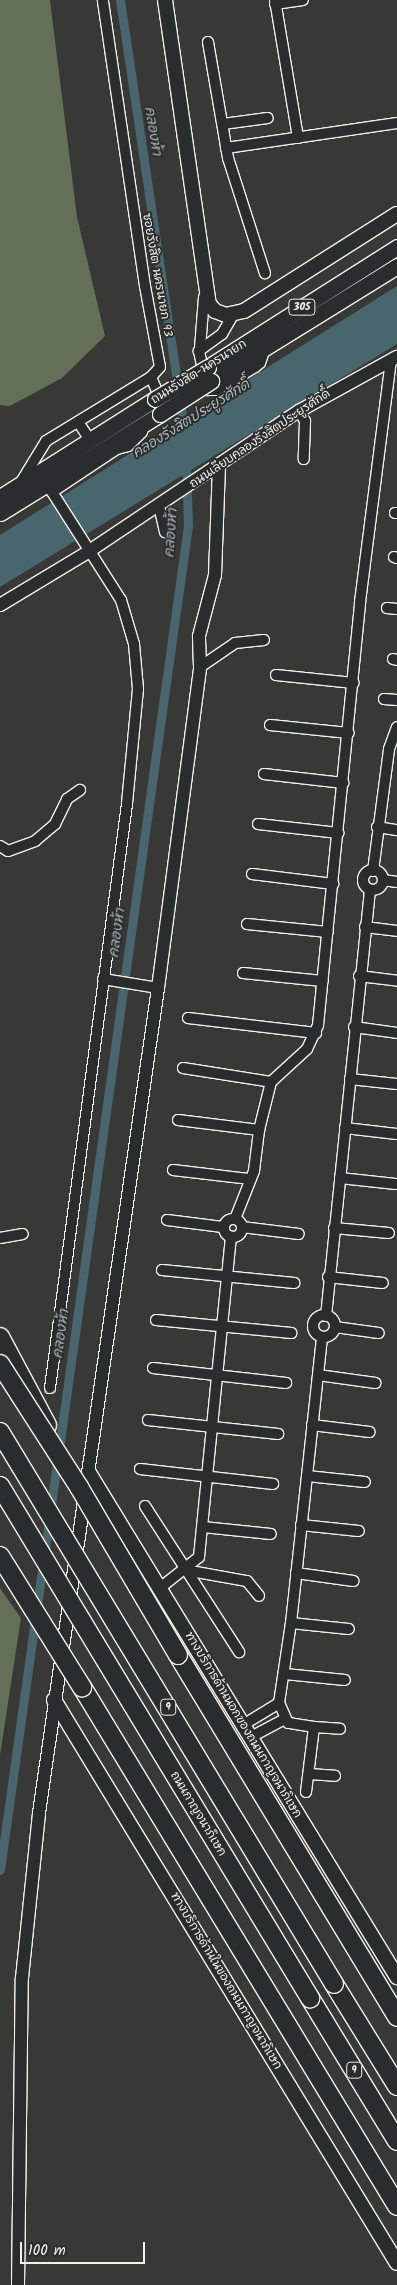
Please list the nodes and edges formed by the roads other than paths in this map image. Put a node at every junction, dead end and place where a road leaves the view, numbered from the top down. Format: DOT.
graph roads {
  1 [pos="103,0"];
  2 [pos="165,0"];
  3 [pos="303,0"];
  4 [pos="275,2"];
  5 [pos="208,42"];
  6 [pos="268,118"];
  7 [pos="223,124"];
  8 [pos="397,124"];
  9 [pos="298,138"];
  10 [pos="226,148"];
  11 [pos="397,214"];
  12 [pos="397,247"];
  13 [pos="397,266"];
  14 [pos="264,273"];
  15 [pos="206,283"];
  16 [pos="233,314"];
  17 [pos="266,346"];
  18 [pos="200,348"];
  19 [pos="394,359"];
  20 [pos="210,374"];
  21 [pos="150,376"];
  22 [pos="157,407"];
  23 [pos="299,411"];
  24 [pos="78,422"];
  25 [pos="90,440"];
  26 [pos="304,459"];
  27 [pos="214,468"];
  28 [pos="19,485"];
  29 [pos="51,490"];
  30 [pos="0,497"];
  31 [pos="159,506"];
  32 [pos="0,513"];
  33 [pos="165,532"];
  34 [pos="86,548"];
  35 [pos="0,605"];
  36 [pos="264,640"];
  37 [pos="200,667"];
  38 [pos="276,675"];
  39 [pos="354,683"];
  40 [pos="384,698"];
  41 [pos="397,700"];
  42 [pos="270,725"];
  43 [pos="397,728"];
  44 [pos="349,733"];
  45 [pos="264,774"];
  46 [pos="343,783"];
  47 [pos="80,790"];
  48 [pos="258,824"];
  49 [pos="377,827"];
  50 [pos="397,830"];
  51 [pos="338,833"];
  52 [pos="0,846"];
  53 [pos="372,871"];
  54 [pos="252,874"];
  55 [pos="383,880"];
  56 [pos="397,882"];
  57 [pos="333,884"];
  58 [pos="370,890"];
  59 [pos="247,924"];
  60 [pos="365,927"];
  61 [pos="397,931"];
  62 [pos="328,932"];
  63 [pos="243,973"];
  64 [pos="359,976"];
  65 [pos="107,980"];
  66 [pos="323,981"];
  67 [pos="397,981"];
  68 [pos="155,988"];
  69 [pos="188,1018"];
  70 [pos="354,1027"];
  71 [pos="316,1032"];
  72 [pos="397,1033"];
  73 [pos="183,1068"];
  74 [pos="350,1078"];
  75 [pos="271,1082"];
  76 [pos="397,1084"];
  77 [pos="178,1120"];
  78 [pos="345,1128"];
  79 [pos="259,1130"];
  80 [pos="397,1134"];
  81 [pos="173,1170"];
  82 [pos="340,1178"];
  83 [pos="250,1179"];
  84 [pos="396,1184"];
  85 [pos="234,1219"];
  86 [pos="166,1220"];
  87 [pos="223,1227"];
  88 [pos="242,1227"];
  89 [pos="334,1228"];
  90 [pos="389,1233"];
  91 [pos="24,1234"];
  92 [pos="299,1234"];
  93 [pos="0,1238"];
  94 [pos="232,1238"];
  95 [pos="162,1270"];
  96 [pos="227,1277"];
  97 [pos="328,1277"];
  98 [pos="294,1283"];
  99 [pos="383,1283"];
  100 [pos="326,1316"];
  101 [pos="156,1320"];
  102 [pos="223,1326"];
  103 [pos="335,1327"];
  104 [pos="291,1333"];
  105 [pos="380,1333"];
  106 [pos="0,1337"];
  107 [pos="322,1337"];
  108 [pos="0,1364"];
  109 [pos="153,1368"];
  110 [pos="318,1375"];
  111 [pos="218,1376"];
  112 [pos="286,1383"];
  113 [pos="375,1383"];
  114 [pos="50,1388"];
  115 [pos="148,1420"];
  116 [pos="312,1425"];
  117 [pos="213,1427"];
  118 [pos="0,1432"];
  119 [pos="370,1432"];
  120 [pos="278,1434"];
  121 [pos="140,1470"];
  122 [pos="307,1476"];
  123 [pos="208,1477"];
  124 [pos="84,1480"];
  125 [pos="364,1482"];
  126 [pos="273,1484"];
  127 [pos="0,1486"];
  128 [pos="145,1506"];
  129 [pos="300,1525"];
  130 [pos="202,1527"];
  131 [pos="359,1531"];
  132 [pos="272,1534"];
  133 [pos="0,1556"];
  134 [pos="185,1570"];
  135 [pos="296,1573"];
  136 [pos="353,1580"];
  137 [pos="160,1588"];
  138 [pos="259,1596"];
  139 [pos="292,1623"];
  140 [pos="349,1628"];
  141 [pos="239,1652"];
  142 [pos="285,1674"];
  143 [pos="345,1680"];
  144 [pos="54,1700"];
  145 [pos="279,1703"];
  146 [pos="285,1719"];
  147 [pos="243,1725"];
  148 [pos="314,1727"];
  149 [pos="340,1729"];
  150 [pos="251,1737"];
  151 [pos="309,1774"];
  152 [pos="335,1776"];
  153 [pos="306,1792"];
  154 [pos="397,1977"];
  155 [pos="397,2017"];
  156 [pos="397,2086"];
  157 [pos="397,2141"];
  158 [pos="397,2206"];
  159 [pos="397,2263"];
  160 [pos="18,2285"];
  1 -- 21 [label="street, ซอยรังสิต นครนายก 93"];
  2 -- 15 [label="main road"];
  3 -- 4 [label="street"];
  4 -- 9 [label="street"];
  5 -- 7 [label="street"];
  6 -- 7 [label="street"];
  7 -- 10 [label="street"];
  8 -- 9 [label="street"];
  9 -- 10 [label="street"];
  10 -- 14 [label="street"];
  11 -- 16 [label="main road"];
  12 -- 20 [label="main road, ถนนรังสิต-นครนายก / 305"];
  13 -- 17 [label="main road, ถนนรังสิต-นครนายก / 305"];
  15 -- 16 [label="main road"];
  15 -- 18 [label="street"];
  16 -- 18 [label="street"];
  17 -- 18 [label="street"];
  17 -- 20 [label="main road, ถนนรังสิต-นครนายก / 305"];
  19 -- 23 [label="street, ถนนเลียบคลองรังสิตประยูรศักดิ์"];
  19 -- 39 [label="street"];
  20 -- 22 [label="main road, ถนนรังสิต-นครนายก / 305, bridge"];
  21 -- 24 [label="street"];
  21 -- 29 [label="street"];
  22 -- 25 [label="main road, ถนนรังสิต-นครนายก / 305"];
  22 -- 29 [label="main road, ถนนรังสิต-นครนายก / 305"];
  23 -- 26 [label="street"];
  23 -- 27 [label="street, ถนนเลียบคลองรังสิตประยูรศักดิ์"];
  24 -- 25 [label="street"];
  24 -- 28 [label="street"];
  25 -- 28 [label="main road, ถนนรังสิต-นครนายก / 305"];
  27 -- 31 [label="street, ถนนเลียบคลองรังสิตประยูรศักดิ์"];
  27 -- 37 [label="street"];
  28 -- 30 [label="main road, ถนนรังสิต-นครนายก / 305"];
  29 -- 32 [label="main road, ถนนรังสิต-นครนายก / 305"];
  29 -- 34 [label="street"];
  31 -- 33 [label="street"];
  31 -- 34 [label="street, ถนนเลียบคลองรังสิตประยูรศักดิ์"];
  34 -- 35 [label="street, ถนนเลียบคลองรังสิตประยูรศักดิ์"];
  34 -- 65 [label="street"];
  36 -- 37 [label="street"];
  37 -- 68 [label="street"];
  38 -- 39 [label="street"];
  39 -- 44 [label="street"];
  40 -- 41 [label="street"];
  42 -- 44 [label="street"];
  43 -- 49 [label="street"];
  44 -- 46 [label="street"];
  45 -- 46 [label="street"];
  46 -- 51 [label="street"];
  47 -- 52 [label="street"];
  48 -- 51 [label="street"];
  49 -- 50 [label="street"];
  49 -- 53 [label="street"];
  51 -- 57 [label="street"];
  53 -- 55 [label="street"];
  53 -- 58 [label="street"];
  54 -- 57 [label="street"];
  55 -- 56 [label="street"];
  55 -- 58 [label="street"];
  57 -- 62 [label="street"];
  58 -- 60 [label="street"];
  59 -- 62 [label="street"];
  60 -- 61 [label="street"];
  60 -- 64 [label="street"];
  62 -- 66 [label="street"];
  63 -- 66 [label="street"];
  64 -- 67 [label="street"];
  64 -- 70 [label="street"];
  65 -- 68 [label="street"];
  65 -- 114 [label="street"];
  66 -- 71 [label="street"];
  68 -- 124 [label="street"];
  69 -- 71 [label="street"];
  70 -- 72 [label="street"];
  70 -- 74 [label="street"];
  71 -- 75 [label="street"];
  73 -- 75 [label="street"];
  74 -- 76 [label="street"];
  74 -- 78 [label="street"];
  75 -- 79 [label="street"];
  77 -- 79 [label="street"];
  78 -- 80 [label="street"];
  78 -- 82 [label="street"];
  79 -- 83 [label="street"];
  81 -- 83 [label="street"];
  82 -- 84 [label="street"];
  82 -- 89 [label="street"];
  83 -- 85 [label="street"];
  85 -- 87 [label="street"];
  85 -- 88 [label="street"];
  86 -- 87 [label="street"];
  87 -- 94 [label="street"];
  88 -- 92 [label="street"];
  88 -- 94 [label="street"];
  89 -- 90 [label="street"];
  89 -- 97 [label="street"];
  91 -- 93 [label="street"];
  94 -- 96 [label="street"];
  95 -- 96 [label="street"];
  96 -- 98 [label="street"];
  96 -- 102 [label="street"];
  97 -- 99 [label="street"];
  97 -- 100 [label="street"];
  100 -- 103 [label="street"];
  100 -- 107 [label="street"];
  101 -- 102 [label="street"];
  102 -- 104 [label="street"];
  102 -- 111 [label="street"];
  103 -- 105 [label="street"];
  103 -- 107 [label="street"];
  106 -- 124 [label="highway, bridge"];
  107 -- 110 [label="street"];
  108 -- 124 [label="highway, bridge"];
  109 -- 111 [label="street"];
  110 -- 113 [label="street"];
  110 -- 116 [label="street"];
  111 -- 112 [label="street"];
  111 -- 117 [label="street"];
  115 -- 117 [label="street"];
  116 -- 119 [label="street"];
  116 -- 122 [label="street"];
  117 -- 120 [label="street"];
  117 -- 123 [label="street"];
  118 -- 156 [label="highway, 9, bridge"];
  121 -- 123 [label="street"];
  122 -- 125 [label="street"];
  122 -- 129 [label="street"];
  123 -- 126 [label="street"];
  123 -- 130 [label="street"];
  124 -- 137 [label="main road, ทางบริการด้านนอกของถนนกาญจนาภิเษก"];
  124 -- 144 [label="street"];
  124 -- 155 [label="highway, bridge"];
  127 -- 157 [label="highway, ถนนกาญจนาภิเษก / 9, bridge"];
  128 -- 134 [label="street"];
  129 -- 131 [label="street"];
  129 -- 135 [label="street"];
  130 -- 132 [label="street"];
  130 -- 134 [label="street"];
  133 -- 158 [label="highway, bridge"];
  134 -- 137 [label="street"];
  134 -- 138 [label="street"];
  134 -- 141 [label="street"];
  135 -- 136 [label="street"];
  135 -- 139 [label="street"];
  137 -- 147 [label="main road, ทางบริการด้านนอกของถนนกาญจนาภิเษก"];
  139 -- 140 [label="street"];
  139 -- 142 [label="street"];
  142 -- 143 [label="street"];
  142 -- 145 [label="street"];
  144 -- 159 [label="main road, ทางบริการด้านในของถนนกาญจนาภิเษก"];
  144 -- 160 [label="street"];
  145 -- 146 [label="street"];
  145 -- 147 [label="street"];
  146 -- 148 [label="street"];
  146 -- 150 [label="street"];
  147 -- 150 [label="main road, ทางบริการด้านนอกของถนนกาญจนาภิเษก"];
  148 -- 149 [label="street"];
  148 -- 151 [label="street"];
  150 -- 154 [label="main road, ทางบริการด้านนอกของถนนกาญจนาภิเษก"];
  151 -- 152 [label="street"];
  151 -- 153 [label="street"];
}
